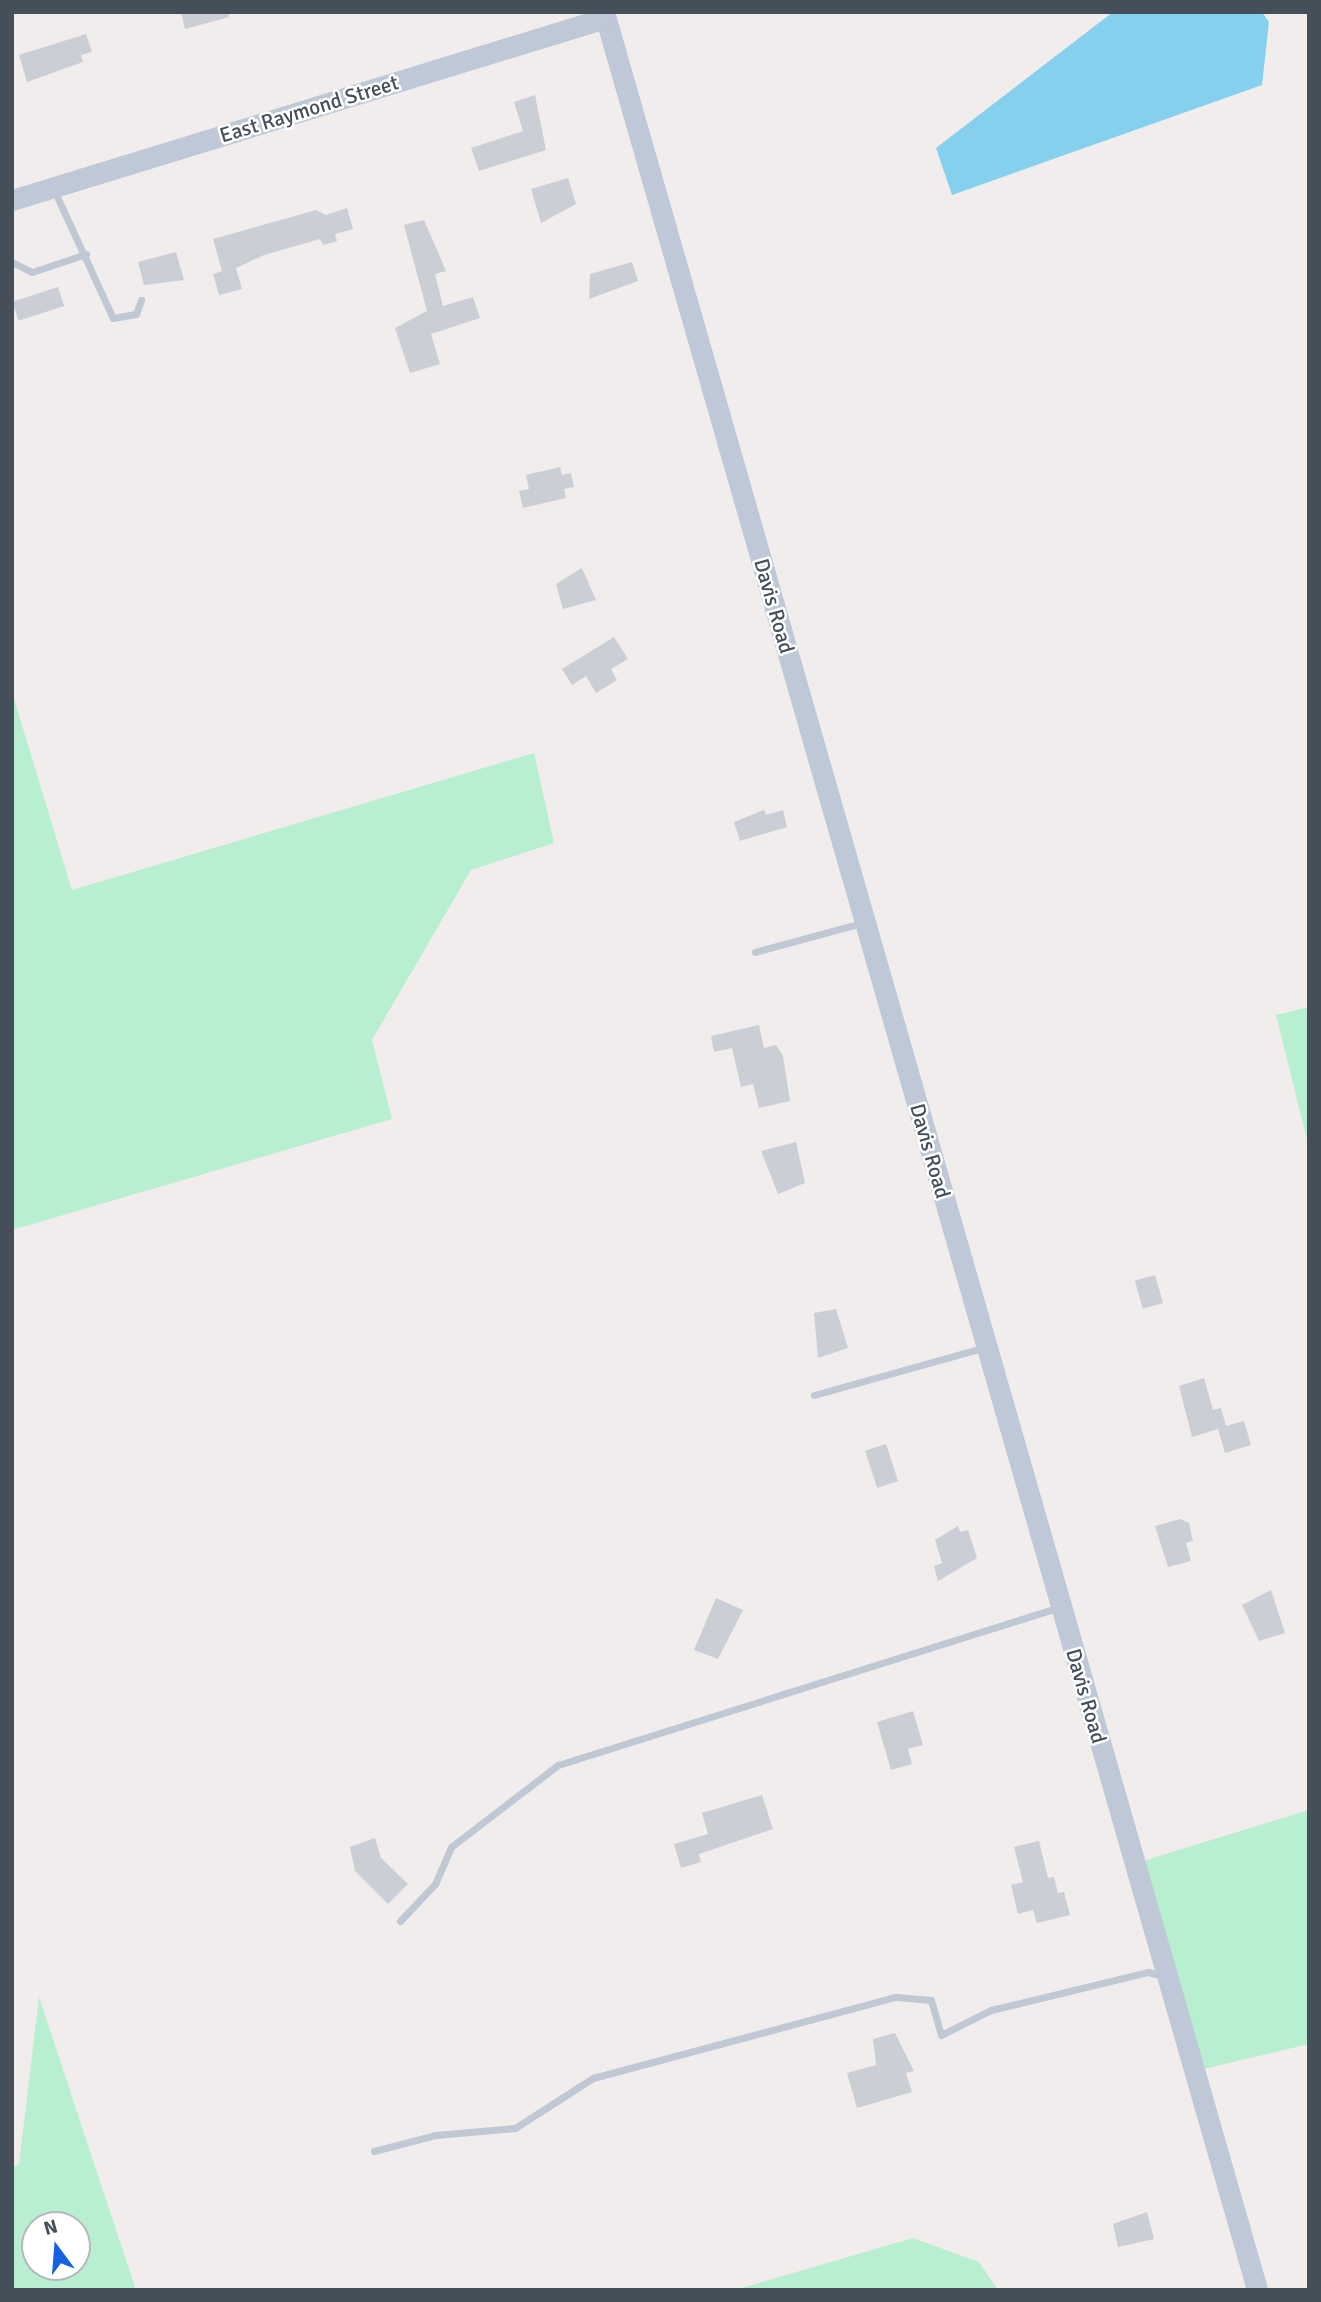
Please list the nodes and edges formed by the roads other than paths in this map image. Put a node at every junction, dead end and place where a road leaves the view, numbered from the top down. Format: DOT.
graph roads {
  1 [pos="605,15"];
  2 [pos="53,187"];
  3 [pos="12,200"];
  4 [pos="86,254"];
  5 [pos="12,262"];
  6 [pos="141,300"];
  7 [pos="865,922"];
  8 [pos="755,952"];
  9 [pos="986,1347"];
  10 [pos="814,1395"];
  11 [pos="1061,1606"];
  12 [pos="400,1921"];
  13 [pos="1167,1977"];
  14 [pos="374,2151"];
  15 [pos="1257,2290"];
  1 -- 2 [label="street, East Raymond Street"];
  1 -- 7 [label="street, Davis Road"];
  2 -- 3 [label="street, East Raymond Street"];
  2 -- 4 [label="lane"];
  4 -- 5 [label="lane"];
  4 -- 6 [label="lane"];
  7 -- 8 [label="lane"];
  7 -- 9 [label="street, Davis Road"];
  9 -- 10 [label="lane"];
  9 -- 11 [label="street, Davis Road"];
  11 -- 12 [label="lane"];
  11 -- 13 [label="street, Davis Road"];
  13 -- 14 [label="lane"];
  13 -- 15 [label="street, Davis Road"];
}
